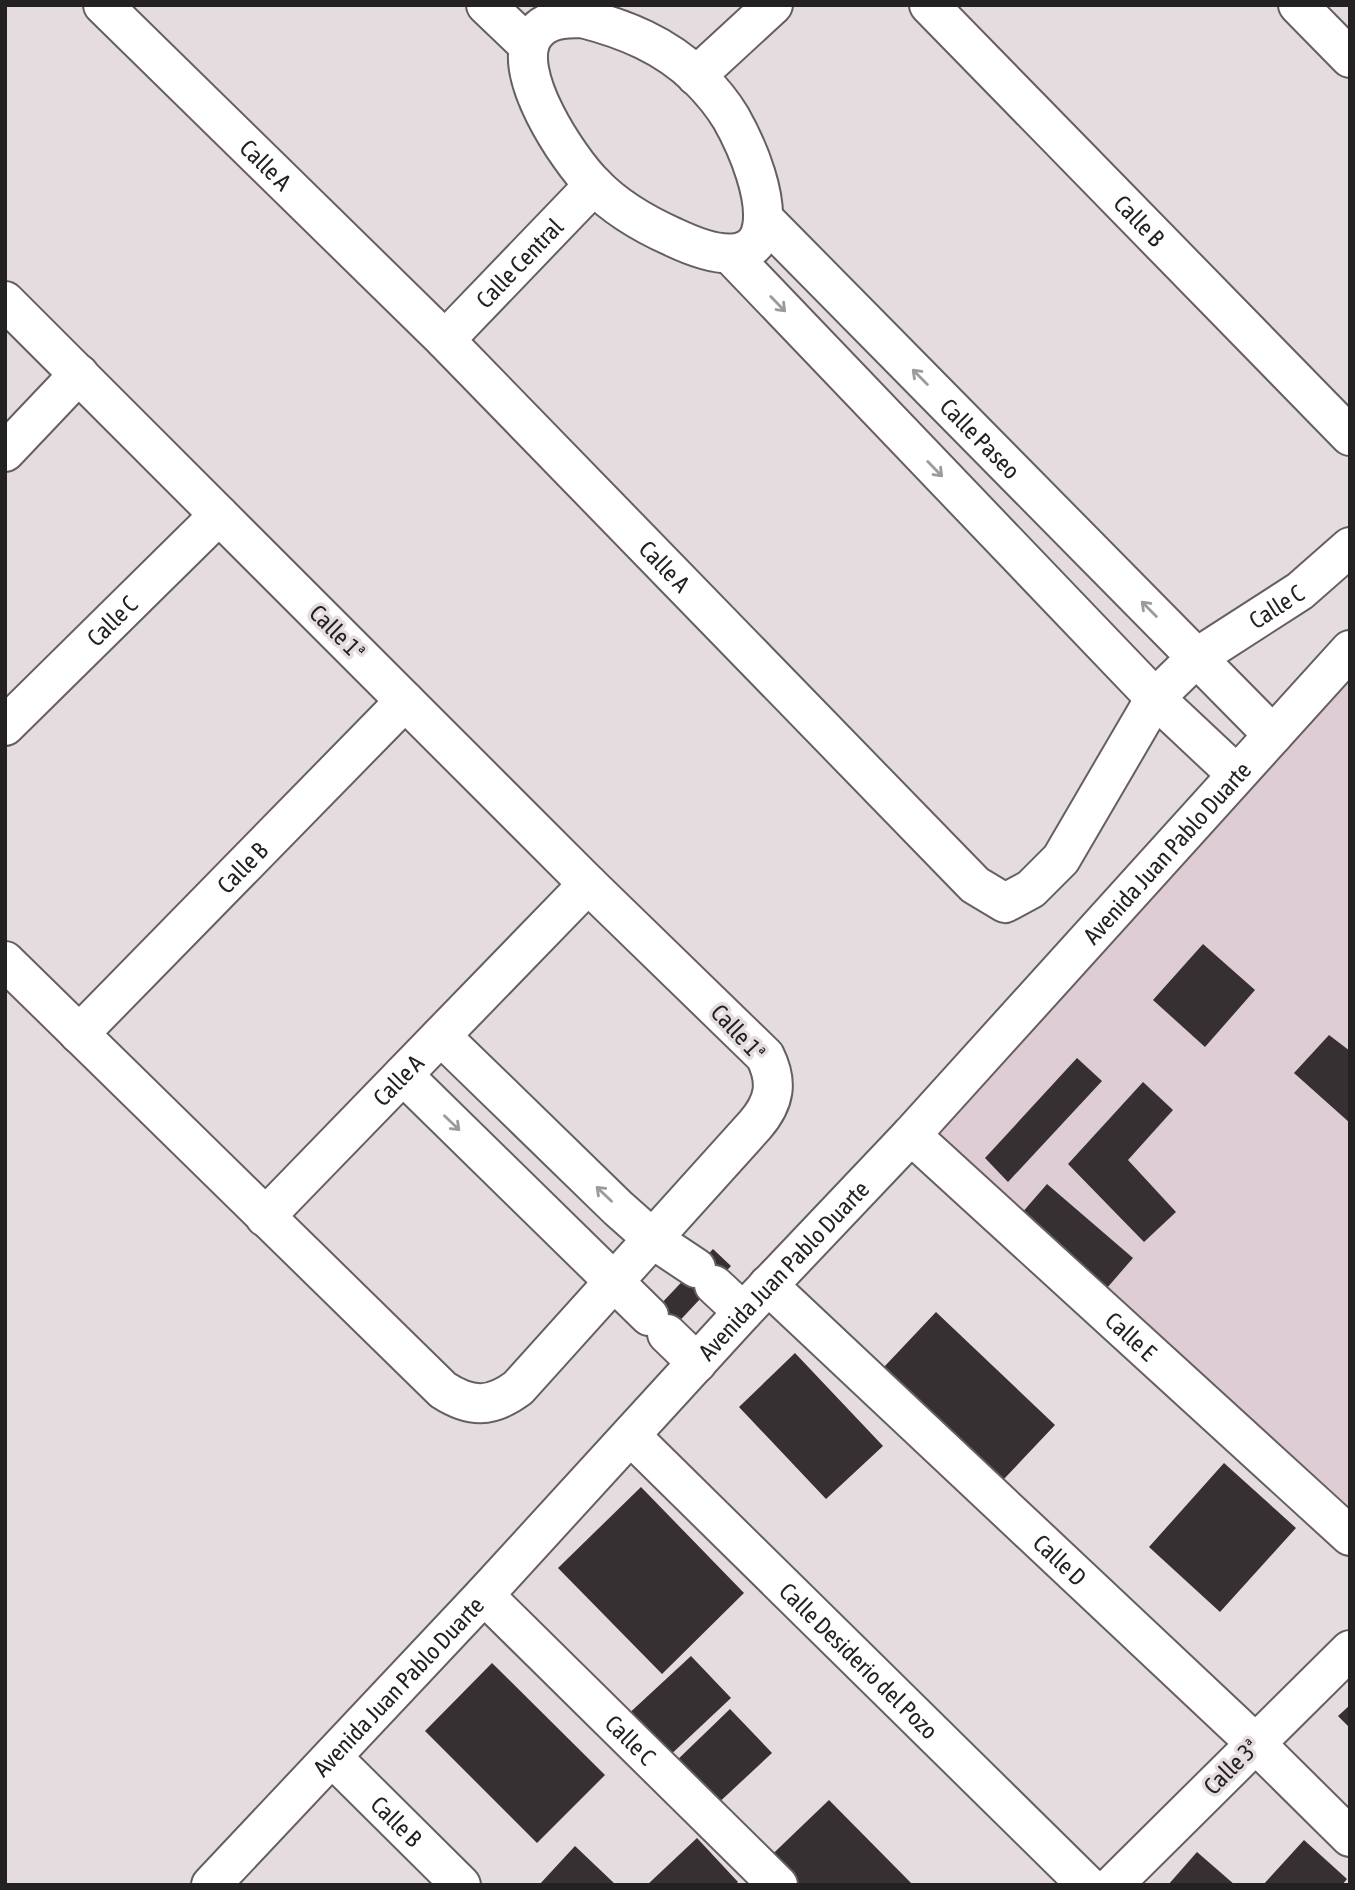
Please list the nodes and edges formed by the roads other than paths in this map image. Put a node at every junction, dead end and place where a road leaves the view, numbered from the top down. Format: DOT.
graph roads {
  1 [pos="103,5"];
  2 [pos="486,5"];
  3 [pos="772,5"];
  4 [pos="929,5"];
  5 [pos="1298,5"];
  6 [pos="555,12"];
  7 [pos="529,46"];
  8 [pos="1350,58"];
  9 [pos="696,75"];
  10 [pos="594,185"];
  11 [pos="764,219"];
  12 [pos="731,255"];
  13 [pos="5,301"];
  14 [pos="445,340"];
  15 [pos="79,374"];
  16 [pos="1350,436"];
  17 [pos="5,452"];
  18 [pos="219,515"];
  19 [pos="1350,547"];
  20 [pos="1350,650"];
  21 [pos="1196,658"];
  22 [pos="1155,698"];
  23 [pos="405,701"];
  24 [pos="5,726"];
  25 [pos="1273,735"];
  26 [pos="1236,774"];
  27 [pos="589,884"];
  28 [pos="5,961"];
  29 [pos="79,1034"];
  30 [pos="441,1036"];
  31 [pos="403,1075"];
  32 [pos="911,1135"];
  33 [pos="265,1217"];
  34 [pos="654,1240"];
  35 [pos="615,1283"];
  36 [pos="756,1298"];
  37 [pos="697,1363"];
  38 [pos="631,1436"];
  39 [pos="1350,1536"];
  40 [pos="484,1595"];
  41 [pos="1350,1650"];
  42 [pos="1255,1743"];
  43 [pos="332,1757"];
  44 [pos="1350,1837"];
  45 [pos="211,1885"];
  46 [pos="460,1885"];
  47 [pos="778,1885"];
  48 [pos="1087,1885"];
  49 [pos="1113,1885"];
  1 -- 14 [label="street, Calle A"];
  2 -- 7 [label="street"];
  3 -- 9 [label="street"];
  4 -- 16 [label="street, Calle B"];
  5 -- 8 [label="street"];
  6 -- 7 [label="street"];
  6 -- 9 [label="street"];
  7 -- 10 [label="street"];
  9 -- 11 [label="street"];
  10 -- 12 [label="street"];
  10 -- 14 [label="street, Calle Central"];
  11 -- 12 [label="street"];
  21 -- 11 [label="street, Calle Paseo, one-way"];
  12 -- 22 [label="street, one-way"];
  13 -- 15 [label="street, Calle 1ª"];
  14 -- 22 [label="street, Calle A"];
  15 -- 17 [label="street"];
  15 -- 18 [label="street, Calle 1ª"];
  18 -- 23 [label="street, Calle 1ª"];
  18 -- 24 [label="street, Calle C"];
  19 -- 21 [label="street, Calle C"];
  20 -- 25 [label="street, Avenida Juan Pablo Duarte"];
  21 -- 22 [label="street, Calle A"];
  21 -- 25 [label="street, Calle Paseo"];
  22 -- 26 [label="street"];
  23 -- 27 [label="street, Calle 1ª"];
  23 -- 29 [label="street, Calle B"];
  25 -- 26 [label="street, Avenida Juan Pablo Duarte"];
  26 -- 32 [label="street, Avenida Juan Pablo Duarte"];
  27 -- 30 [label="street, Calle A"];
  27 -- 34 [label="street, Calle 1ª"];
  28 -- 29 [label="street, Calle 1ª"];
  29 -- 33 [label="street, Calle 1ª"];
  30 -- 31 [label="street, Calle A"];
  34 -- 30 [label="street, Calle D, one-way"];
  31 -- 33 [label="street, Calle A"];
  31 -- 35 [label="street, one-way"];
  32 -- 36 [label="street, Avenida Juan Pablo Duarte"];
  32 -- 39 [label="street, Calle E"];
  33 -- 35 [label="street, Calle 1ª"];
  34 -- 35 [label="street, Calle 1ª"];
  34 -- 36 [label="street, Calle D"];
  35 -- 37 [label="street"];
  36 -- 37 [label="street, Avenida Juan Pablo Duarte"];
  36 -- 42 [label="street, Calle D"];
  37 -- 38 [label="street, Avenida Juan Pablo Duarte"];
  38 -- 40 [label="street, Avenida Juan Pablo Duarte"];
  38 -- 48 [label="street, Calle Desiderio del Pozo"];
  40 -- 43 [label="street, Avenida Juan Pablo Duarte"];
  40 -- 47 [label="street, Calle C"];
  41 -- 42 [label="street, Calle 3ª"];
  42 -- 44 [label="street, Calle D"];
  42 -- 49 [label="street, Calle 3ª"];
  43 -- 45 [label="street, Avenida Juan Pablo Duarte"];
  43 -- 46 [label="street, Calle B"];
}
